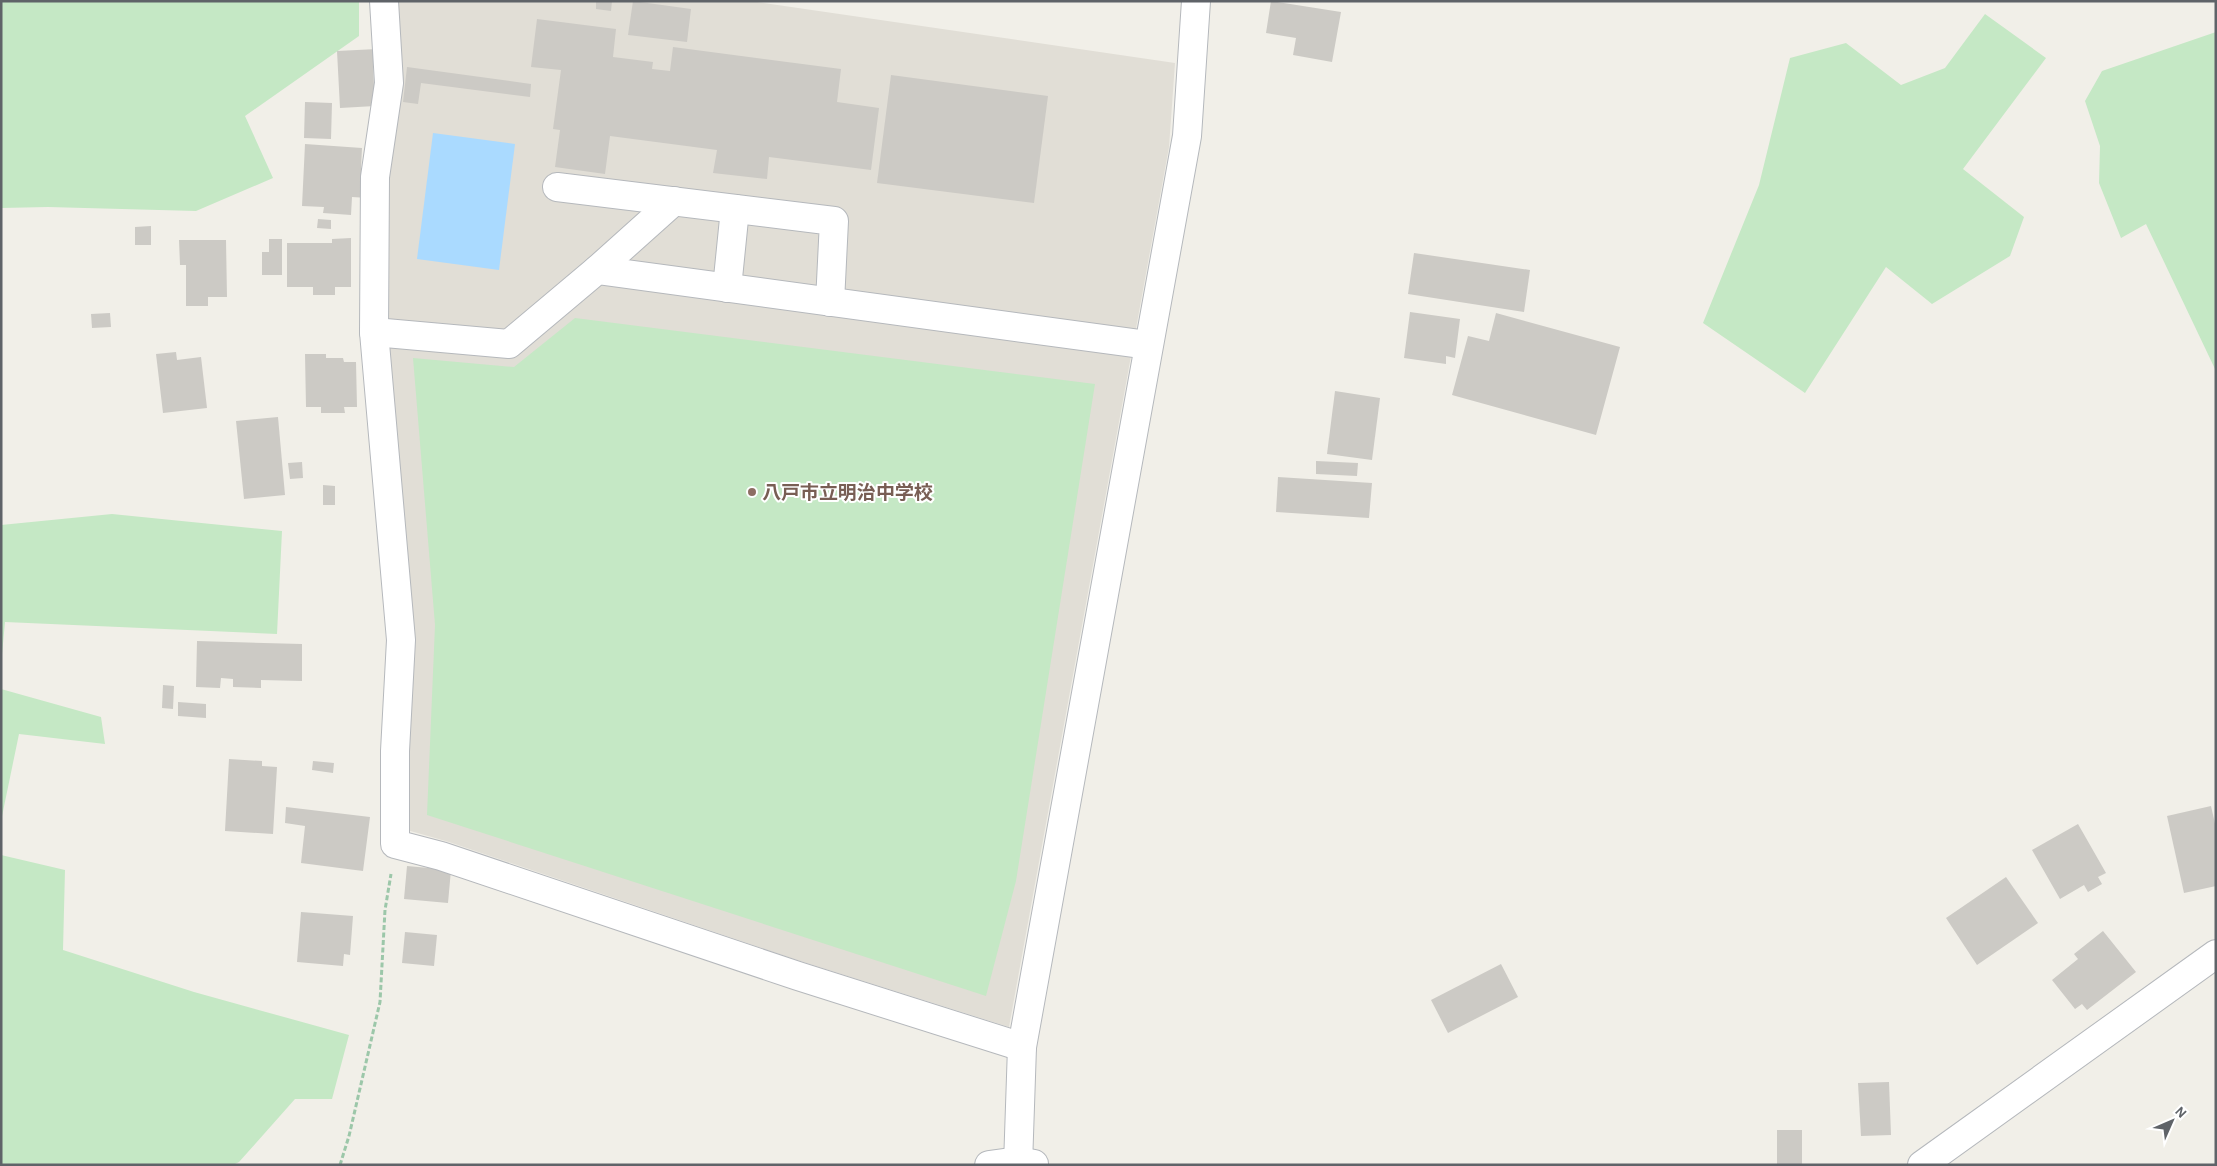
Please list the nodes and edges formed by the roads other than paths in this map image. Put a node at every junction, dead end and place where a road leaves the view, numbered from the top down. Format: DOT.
graph roads {
  1 [pos="384,1"];
  2 [pos="1196,1"];
  3 [pos="557,187"];
  4 [pos="674,201"];
  5 [pos="735,209"];
  6 [pos="597,270"];
  7 [pos="727,288"];
  8 [pos="830,302"];
  9 [pos="374,332"];
  10 [pos="1148,345"];
  11 [pos="2216,954"];
  12 [pos="1022,1047"];
  13 [pos="1024,1163"];
  14 [pos="989,1165"];
  15 [pos="1922,1165"];
  1 -- 9 [label="street"];
  2 -- 10 [label="street"];
  3 -- 4 [label="street"];
  4 -- 5 [label="street"];
  4 -- 6 [label="street"];
  5 -- 7 [label="street"];
  5 -- 8 [label="street"];
  6 -- 7 [label="street"];
  6 -- 9 [label="street"];
  7 -- 8 [label="street"];
  8 -- 10 [label="street"];
  9 -- 12 [label="street"];
  10 -- 12 [label="street"];
  11 -- 15 [label="street"];
  12 -- 13 [label="street"];
  13 -- 14 [label="street"];
}
